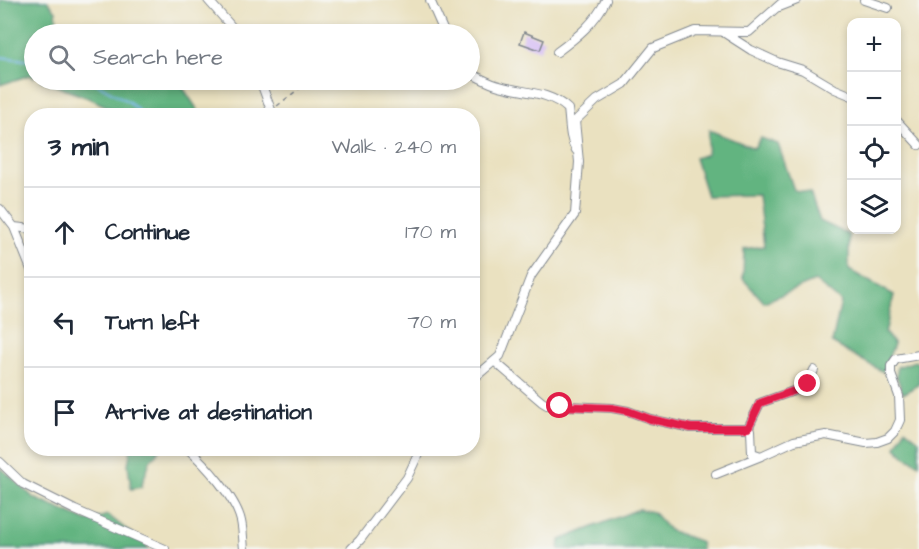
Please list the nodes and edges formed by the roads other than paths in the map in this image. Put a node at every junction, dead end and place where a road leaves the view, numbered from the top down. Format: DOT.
graph roads {
  1 [pos="208,0"];
  2 [pos="430,0"];
  3 [pos="606,0"];
  4 [pos="784,0"];
  5 [pos="797,0"];
  6 [pos="864,0"];
  7 [pos="888,8"];
  8 [pos="773,10"];
  9 [pos="229,24"];
  10 [pos="441,24"];
  11 [pos="722,31"];
  12 [pos="557,52"];
  13 [pos="480,78"];
  14 [pos="263,90"];
  15 [pos="847,94"];
  16 [pos="268,108"];
  17 [pos="901,125"];
  18 [pos="919,146"];
  19 [pos="579,155"];
  20 [pos="0,209"];
  21 [pos="14,227"];
  22 [pos="24,228"];
  23 [pos="24,252"];
  24 [pos="919,355"];
  25 [pos="494,361"];
  26 [pos="814,370"];
  27 [pos="480,373"];
  28 [pos="748,428"];
  29 [pos="196,456"];
  30 [pos="417,456"];
  31 [pos="760,456"];
  32 [pos="0,462"];
  33 [pos="716,474"];
  34 [pos="165,549"];
  35 [pos="244,549"];
  36 [pos="351,549"];
  1 -- 9 [label="street"];
  2 -- 10 [label="street"];
  3 -- 12 [label="street"];
  4 -- 8 [label="street"];
  5 -- 8 [label="street"];
  6 -- 7 [label="street"];
  8 -- 11 [label="street"];
  11 -- 15 [label="street"];
  11 -- 19 [label="street"];
  13 -- 19 [label="street"];
  14 -- 16 [label="street"];
  17 -- 18 [label="street"];
  19 -- 25 [label="street"];
  20 -- 21 [label="street"];
  21 -- 22 [label="street"];
  21 -- 23 [label="street"];
  24 -- 31 [label="street"];
  25 -- 27 [label="street"];
  25 -- 28 [label="street"];
  26 -- 28 [label="street"];
  28 -- 31 [label="street"];
  29 -- 35 [label="street"];
  30 -- 36 [label="street"];
  31 -- 33 [label="street"];
  32 -- 34 [label="street"];
}
